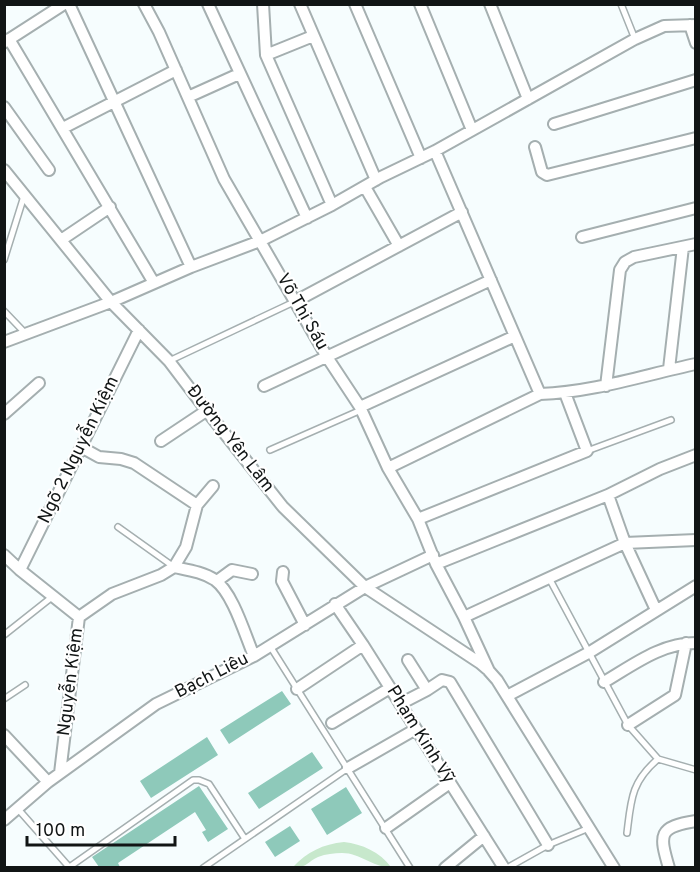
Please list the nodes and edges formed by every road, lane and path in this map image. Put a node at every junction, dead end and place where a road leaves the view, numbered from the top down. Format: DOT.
graph roads {
  1 [pos="64,4"];
  2 [pos="69,4"];
  3 [pos="144,4"];
  4 [pos="208,4"];
  5 [pos="263,4"];
  6 [pos="300,4"];
  7 [pos="355,4"];
  8 [pos="420,4"];
  9 [pos="490,4"];
  10 [pos="621,4"];
  11 [pos="53,8"];
  12 [pos="693,25"];
  13 [pos="313,36"];
  14 [pos="635,39"];
  15 [pos="7,40"];
  16 [pos="696,43"];
  17 [pos="266,55"];
  18 [pos="176,70"];
  19 [pos="239,74"];
  20 [pos="696,80"];
  21 [pos="188,97"];
  22 [pos="528,99"];
  23 [pos="114,102"];
  24 [pos="4,107"];
  25 [pos="554,124"];
  26 [pos="63,128"];
  27 [pos="472,130"];
  28 [pos="696,138"];
  29 [pos="535,147"];
  30 [pos="435,151"];
  31 [pos="421,158"];
  32 [pos="4,170"];
  33 [pos="48,170"];
  34 [pos="376,180"];
  35 [pos="365,187"];
  36 [pos="24,196"];
  37 [pos="333,206"];
  38 [pos="110,207"];
  39 [pos="696,208"];
  40 [pos="462,212"];
  41 [pos="307,218"];
  42 [pos="582,237"];
  43 [pos="61,240"];
  44 [pos="260,241"];
  45 [pos="696,244"];
  46 [pos="399,246"];
  47 [pos="683,247"];
  48 [pos="4,260"];
  49 [pos="191,267"];
  50 [pos="491,280"];
  51 [pos="154,283"];
  52 [pos="296,301"];
  53 [pos="111,302"];
  54 [pos="4,311"];
  55 [pos="139,330"];
  56 [pos="26,334"];
  57 [pos="515,336"];
  58 [pos="4,342"];
  59 [pos="327,357"];
  60 [pos="170,361"];
  61 [pos="696,364"];
  62 [pos="669,369"];
  63 [pos="39,383"];
  64 [pos="264,386"];
  65 [pos="606,386"];
  66 [pos="566,393"];
  67 [pos="540,394"];
  68 [pos="360,409"];
  69 [pos="206,411"];
  70 [pos="4,414"];
  71 [pos="671,420"];
  72 [pos="161,441"];
  73 [pos="81,447"];
  74 [pos="270,450"];
  75 [pos="587,451"];
  76 [pos="696,455"];
  77 [pos="388,468"];
  78 [pos="213,486"];
  79 [pos="608,495"];
  80 [pos="197,505"];
  81 [pos="417,519"];
  82 [pos="118,527"];
  83 [pos="696,540"];
  84 [pos="625,543"];
  85 [pos="4,555"];
  86 [pos="435,559"];
  87 [pos="174,567"];
  88 [pos="20,570"];
  89 [pos="283,572"];
  90 [pos="252,574"];
  91 [pos="549,578"];
  92 [pos="217,581"];
  93 [pos="696,586"];
  94 [pos="365,587"];
  95 [pos="53,596"];
  96 [pos="335,604"];
  97 [pos="657,610"];
  98 [pos="79,617"];
  99 [pos="464,617"];
  100 [pos="305,625"];
  101 [pos="4,635"];
  102 [pos="691,643"];
  103 [pos="269,645"];
  104 [pos="363,645"];
  105 [pos="590,652"];
  106 [pos="254,656"];
  107 [pos="408,660"];
  108 [pos="489,672"];
  109 [pos="604,681"];
  110 [pos="24,685"];
  111 [pos="390,688"];
  112 [pos="297,689"];
  113 [pos="427,690"];
  114 [pos="507,696"];
  115 [pos="4,699"];
  116 [pos="400,704"];
  117 [pos="332,723"];
  118 [pos="628,725"];
  119 [pos="416,729"];
  120 [pos="4,735"];
  121 [pos="658,759"];
  122 [pos="348,768"];
  123 [pos="696,770"];
  124 [pos="60,773"];
  125 [pos="48,782"];
  126 [pos="450,783"];
  127 [pos="9,813"];
  128 [pos="696,821"];
  129 [pos="386,828"];
  130 [pos="589,828"];
  131 [pos="627,833"];
  132 [pos="484,836"];
  133 [pos="245,838"];
  134 [pos="548,845"];
  135 [pos="69,867"];
  136 [pos="203,867"];
  137 [pos="411,867"];
  138 [pos="445,867"];
  139 [pos="505,867"];
  140 [pos="614,867"];
  141 [pos="669,867"];
  1 -- 11 [label="street"];
  2 -- 23 [label="street"];
  3 -- 18 [label="street, Võ Thị Sáu"];
  4 -- 19 [label="street"];
  5 -- 17 [label="street"];
  6 -- 13 [label="street"];
  7 -- 31 [label="street"];
  8 -- 27 [label="street"];
  9 -- 22 [label="street"];
  10 -- 14 [label="lane"];
  11 -- 15 [label="street"];
  12 -- 14 [label="street"];
  12 -- 16 [label="street"];
  13 -- 17 [label="street"];
  13 -- 34 [label="street"];
  14 -- 22 [label="street"];
  15 -- 26 [label="street"];
  17 -- 37 [label="street"];
  18 -- 21 [label="street, Võ Thị Sáu"];
  18 -- 23 [label="street"];
  19 -- 21 [label="street"];
  19 -- 41 [label="street"];
  20 -- 25 [label="street"];
  21 -- 44 [label="street, Võ Thị Sáu"];
  22 -- 27 [label="street"];
  23 -- 26 [label="street"];
  23 -- 49 [label="street"];
  24 -- 33 [label="street"];
  26 -- 38 [label="street"];
  27 -- 30 [label="street"];
  28 -- 29 [label="street"];
  30 -- 31 [label="street"];
  30 -- 40 [label="street"];
  31 -- 34 [label="street"];
  32 -- 36 [label="street, Đường Yên Lâm"];
  34 -- 35 [label="street"];
  35 -- 37 [label="street"];
  35 -- 46 [label="street"];
  36 -- 43 [label="street, Đường Yên Lâm"];
  36 -- 48 [label="lane"];
  37 -- 41 [label="street"];
  38 -- 43 [label="street"];
  38 -- 51 [label="street"];
  39 -- 42 [label="street"];
  40 -- 46 [label="street"];
  40 -- 50 [label="street"];
  41 -- 44 [label="street"];
  43 -- 53 [label="street, Đường Yên Lâm"];
  44 -- 49 [label="street"];
  44 -- 52 [label="street, Võ Thị Sáu"];
  45 -- 47 [label="street"];
  46 -- 52 [label="street"];
  47 -- 62 [label="street"];
  47 -- 65 [label="street"];
  49 -- 51 [label="street"];
  50 -- 57 [label="street"];
  50 -- 59 [label="street"];
  51 -- 53 [label="street"];
  52 -- 59 [label="street, Võ Thị Sáu"];
  52 -- 60 [label="lane"];
  53 -- 55 [label="street, Đường Yên Lâm"];
  53 -- 56 [label="street"];
  54 -- 56 [label="lane"];
  55 -- 60 [label="street, Đường Yên Lâm"];
  55 -- 73 [label="street, Ngõ 2 Nguyễn Kiệm"];
  56 -- 58 [label="street"];
  57 -- 67 [label="street"];
  57 -- 68 [label="street"];
  59 -- 64 [label="street"];
  59 -- 68 [label="street, Võ Thị Sáu"];
  60 -- 69 [label="street, Đường Yên Lâm"];
  61 -- 62 [label="street"];
  62 -- 65 [label="street"];
  63 -- 70 [label="street"];
  65 -- 66 [label="street"];
  66 -- 67 [label="street"];
  66 -- 75 [label="street"];
  67 -- 77 [label="street"];
  68 -- 74 [label="lane"];
  68 -- 77 [label="street, Võ Thị Sáu"];
  69 -- 72 [label="street"];
  69 -- 94 [label="street, Đường Yên Lâm"];
  71 -- 75 [label="lane"];
  73 -- 80 [label="street"];
  73 -- 88 [label="street, Ngõ 2 Nguyễn Kiệm"];
  75 -- 81 [label="street"];
  76 -- 79 [label="street, Bạch Liêu"];
  77 -- 81 [label="street, Võ Thị Sáu"];
  78 -- 80 [label="street"];
  79 -- 84 [label="street"];
  79 -- 86 [label="street, Bạch Liêu"];
  80 -- 87 [label="street"];
  81 -- 86 [label="street, Võ Thị Sáu"];
  82 -- 87 [label="lane"];
  83 -- 84 [label="street"];
  84 -- 91 [label="street"];
  84 -- 97 [label="street"];
  85 -- 88 [label="street, Nguyễn Kiệm"];
  86 -- 94 [label="street, Bạch Liêu"];
  86 -- 99 [label="street, Võ Thị Sáu"];
  87 -- 92 [label="street"];
  87 -- 98 [label="street"];
  88 -- 95 [label="street, Nguyễn Kiệm"];
  89 -- 100 [label="street"];
  90 -- 92 [label="street"];
  91 -- 99 [label="street"];
  91 -- 105 [label="lane"];
  92 -- 106 [label="street"];
  93 -- 97 [label="street"];
  94 -- 96 [label="street, Bạch Liêu"];
  94 -- 108 [label="street, Đường Yên Lâm"];
  95 -- 98 [label="street, Nguyễn Kiệm"];
  95 -- 101 [label="lane"];
  96 -- 100 [label="street, Bạch Liêu"];
  96 -- 104 [label="street, Phạm Kinh Vỹ"];
  97 -- 105 [label="street"];
  98 -- 124 [label="street, Nguyễn Kiệm"];
  99 -- 108 [label="street, Võ Thị Sáu"];
  100 -- 103 [label="street, Bạch Liêu"];
  102 -- 109 [label="street"];
  102 -- 118 [label="street"];
  103 -- 106 [label="street, Bạch Liêu"];
  103 -- 112 [label="lane"];
  104 -- 111 [label="street, Phạm Kinh Vỹ"];
  104 -- 112 [label="street"];
  105 -- 109 [label="lane"];
  105 -- 114 [label="street"];
  106 -- 124 [label="street, Bạch Liêu"];
  107 -- 113 [label="street"];
  108 -- 114 [label="street"];
  109 -- 118 [label="lane"];
  110 -- 115 [label="lane"];
  111 -- 116 [label="street, Phạm Kinh Vỹ"];
  111 -- 117 [label="street"];
  112 -- 122 [label="lane"];
  113 -- 116 [label="street"];
  113 -- 134 [label="street"];
  114 -- 130 [label="street"];
  116 -- 119 [label="street, Phạm Kinh Vỹ"];
  118 -- 121 [label="lane"];
  119 -- 122 [label="street"];
  119 -- 126 [label="street, Phạm Kinh Vỹ"];
  120 -- 125 [label="street"];
  121 -- 123 [label="lane"];
  121 -- 131 [label="lane"];
  122 -- 129 [label="lane"];
  122 -- 133 [label="lane"];
  124 -- 125 [label="street, Bạch Liêu"];
  125 -- 127 [label="street, Bạch Liêu"];
  126 -- 129 [label="street"];
  126 -- 132 [label="street, Phạm Kinh Vỹ"];
  127 -- 135 [label="lane"];
  128 -- 141 [label="street"];
  129 -- 137 [label="lane"];
  130 -- 134 [label="lane"];
  130 -- 140 [label="street"];
  132 -- 138 [label="street"];
  132 -- 139 [label="street, Phạm Kinh Vỹ"];
  133 -- 135 [label="lane"];
  133 -- 136 [label="lane"];
  134 -- 139 [label="lane"];
}
